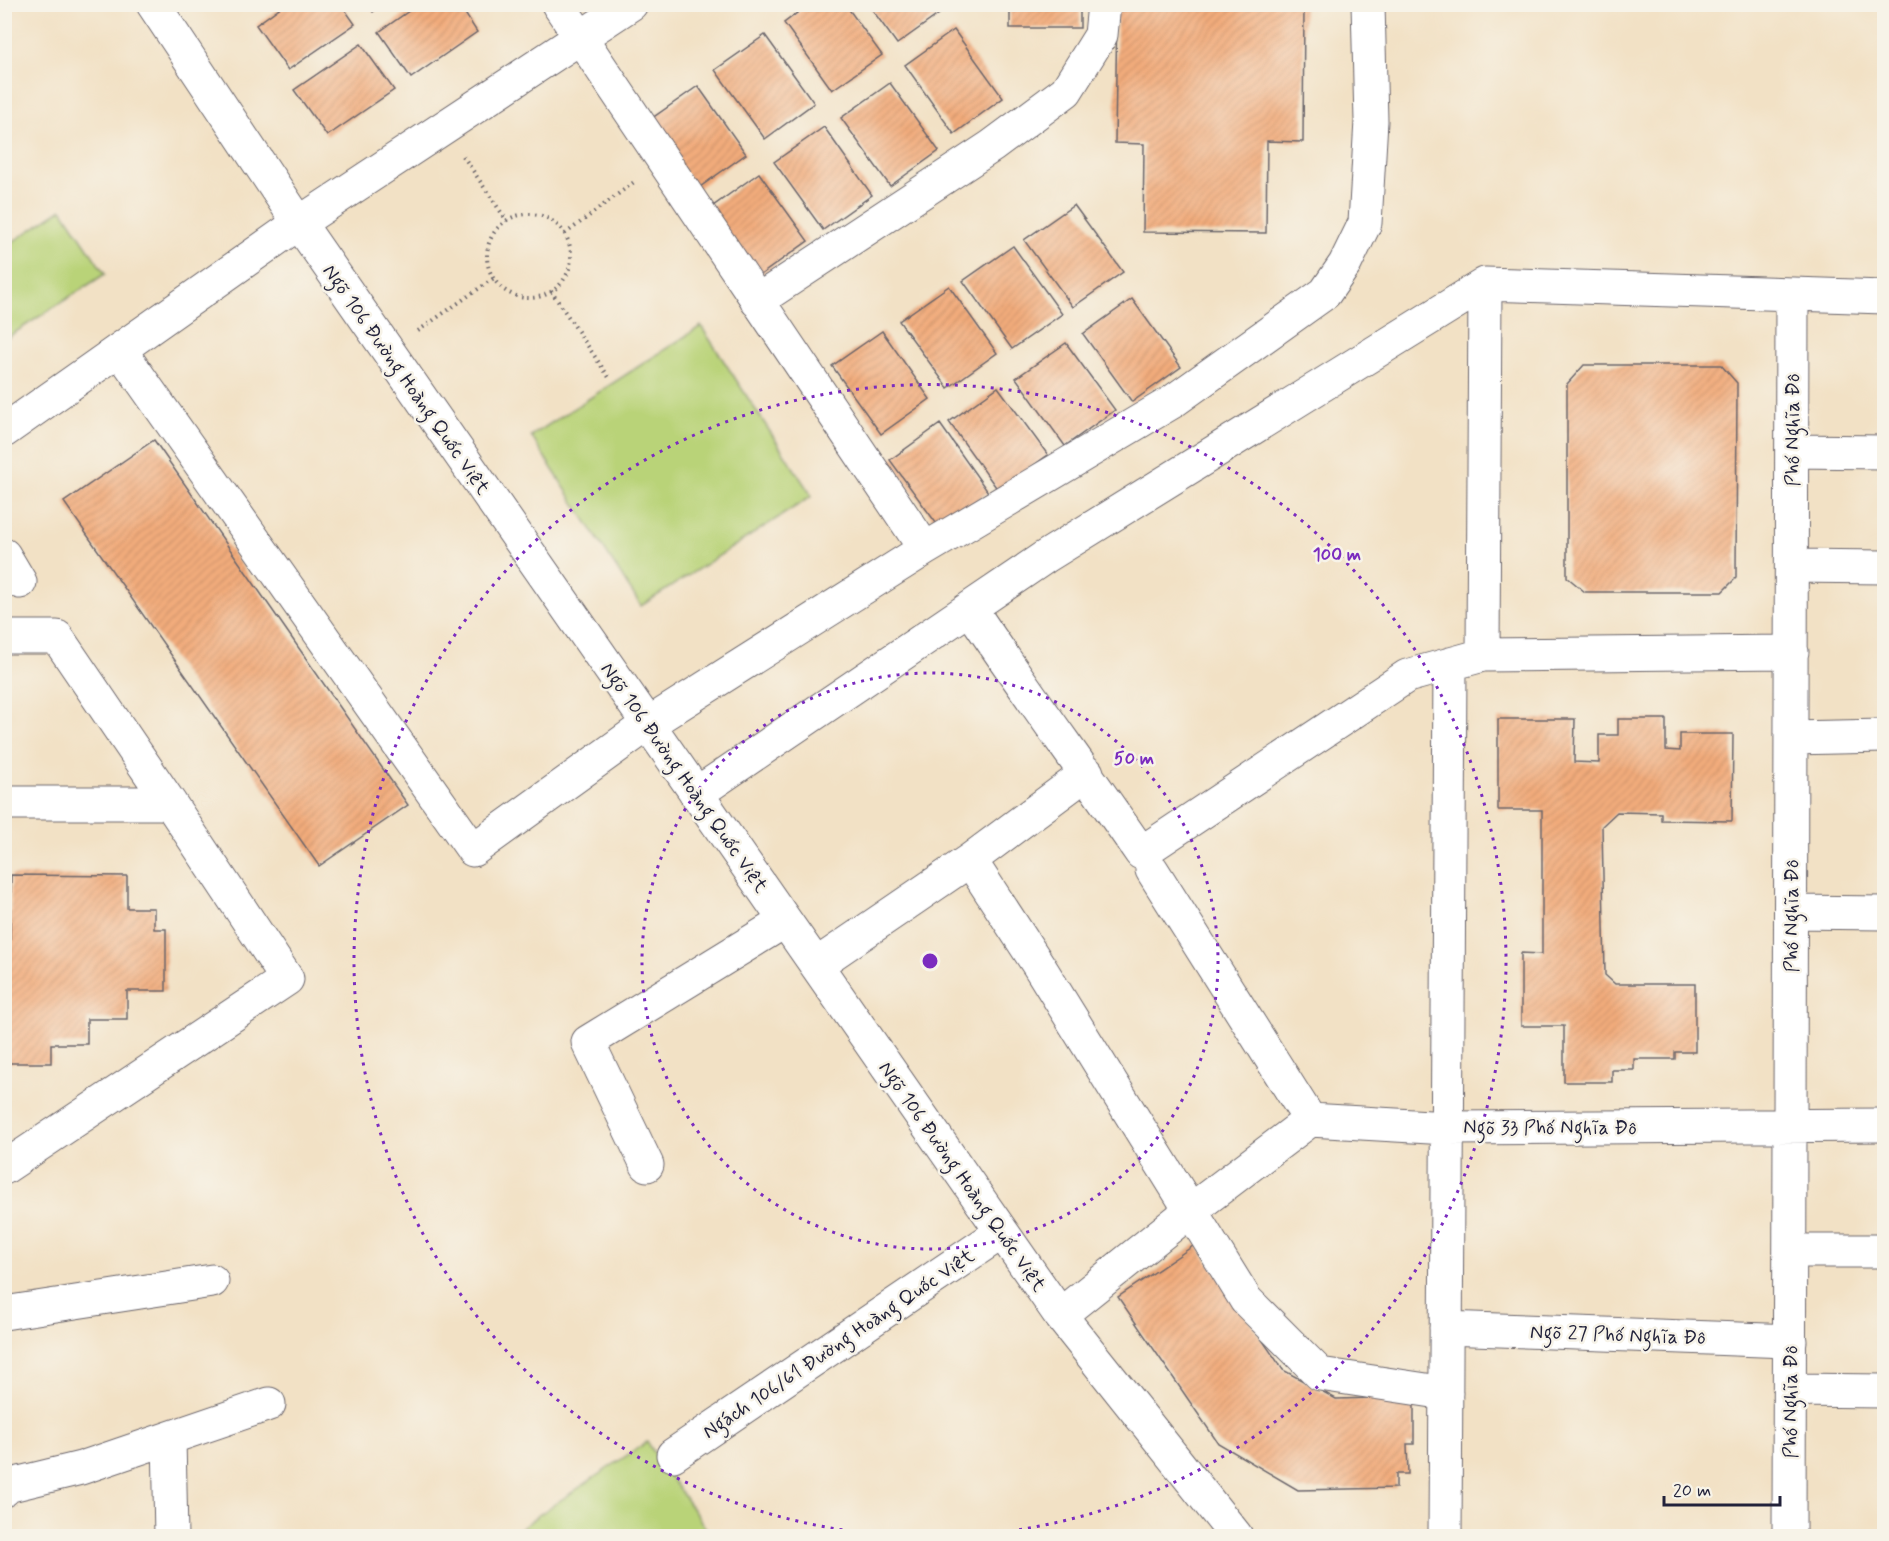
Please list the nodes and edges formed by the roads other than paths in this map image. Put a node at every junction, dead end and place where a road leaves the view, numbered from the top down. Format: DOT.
graph roads {
  1 [pos="153,4"];
  2 [pos="558,4"];
  3 [pos="632,4"];
  4 [pos="1104,4"];
  5 [pos="1368,4"];
  6 [pos="580,39"];
  7 [pos="299,223"];
  8 [pos="1485,284"];
  9 [pos="1792,295"];
  10 [pos="1884,297"];
  11 [pos="757,301"];
  12 [pos="120,350"];
  13 [pos="4,432"];
  14 [pos="1792,451"];
  15 [pos="1884,452"];
  16 [pos="925,549"];
  17 [pos="1792,566"];
  18 [pos="1884,567"];
  19 [pos="970,608"];
  20 [pos="4,637"];
  21 [pos="1792,652"];
  22 [pos="1483,655"];
  23 [pos="1450,664"];
  24 [pos="648,724"];
  25 [pos="1884,736"];
  26 [pos="1791,738"];
  27 [pos="1087,773"];
  28 [pos="696,794"];
  29 [pos="4,803"];
  30 [pos="170,803"];
  31 [pos="970,860"];
  32 [pos="1146,862"];
  33 [pos="1791,912"];
  34 [pos="1884,913"];
  35 [pos="785,921"];
  36 [pos="816,965"];
  37 [pos="1310,1120"];
  38 [pos="1884,1125"];
  39 [pos="1791,1126"];
  40 [pos="1447,1128"];
  41 [pos="647,1165"];
  42 [pos="4,1168"];
  43 [pos="1191,1211"];
  44 [pos="1002,1232"];
  45 [pos="1790,1251"];
  46 [pos="1884,1251"];
  47 [pos="212,1281"];
  48 [pos="4,1313"];
  49 [pos="1060,1315"];
  50 [pos="1446,1328"];
  51 [pos="1790,1341"];
  52 [pos="1790,1390"];
  53 [pos="1884,1390"];
  54 [pos="1446,1394"];
  55 [pos="269,1404"];
  56 [pos="169,1438"];
  57 [pos="673,1455"];
  58 [pos="4,1490"];
  59 [pos="171,1536"];
  60 [pos="1236,1536"];
  61 [pos="1445,1536"];
  62 [pos="1789,1536"];
  1 -- 7 [label="street, Ngõ 106 Đường Hoàng Quốc Việt"];
  2 -- 6 [label="street"];
  3 -- 6 [label="street"];
  4 -- 11 [label="street"];
  5 -- 16 [label="street"];
  6 -- 7 [label="street"];
  6 -- 11 [label="street"];
  7 -- 12 [label="street"];
  7 -- 24 [label="street, Ngõ 106 Đường Hoàng Quốc Việt"];
  8 -- 9 [label="street"];
  8 -- 19 [label="street"];
  8 -- 22 [label="street"];
  9 -- 10 [label="street"];
  9 -- 14 [label="street, Phố Nghĩa Đô"];
  11 -- 16 [label="street"];
  12 -- 13 [label="street"];
  12 -- 24 [label="street"];
  14 -- 15 [label="street"];
  14 -- 17 [label="street, Phố Nghĩa Đô"];
  16 -- 24 [label="street"];
  17 -- 18 [label="street"];
  17 -- 21 [label="street, Phố Nghĩa Đô"];
  19 -- 27 [label="street"];
  19 -- 28 [label="street"];
  20 -- 30 [label="street"];
  21 -- 22 [label="street"];
  21 -- 26 [label="street, Phố Nghĩa Đô"];
  22 -- 23 [label="street"];
  23 -- 32 [label="street"];
  23 -- 40 [label="street"];
  24 -- 28 [label="street, Ngõ 106 Đường Hoàng Quốc Việt"];
  25 -- 26 [label="street"];
  26 -- 33 [label="street, Phố Nghĩa Đô"];
  27 -- 31 [label="street"];
  27 -- 32 [label="street"];
  28 -- 35 [label="street, Ngõ 106 Đường Hoàng Quốc Việt"];
  29 -- 30 [label="street"];
  30 -- 42 [label="street"];
  31 -- 36 [label="street"];
  31 -- 43 [label="street"];
  32 -- 37 [label="street"];
  33 -- 34 [label="street"];
  33 -- 39 [label="street, Phố Nghĩa Đô"];
  35 -- 36 [label="street, Ngõ 106 Đường Hoàng Quốc Việt"];
  35 -- 41 [label="street"];
  36 -- 44 [label="street, Ngõ 106 Đường Hoàng Quốc Việt"];
  37 -- 40 [label="street, Ngõ 33 Phố Nghĩa Đô"];
  37 -- 43 [label="street"];
  38 -- 39 [label="street, Ngõ 33 Phố Nghĩa Đô"];
  39 -- 40 [label="street, Ngõ 33 Phố Nghĩa Đô"];
  39 -- 45 [label="street, Phố Nghĩa Đô"];
  40 -- 50 [label="street"];
  43 -- 49 [label="street"];
  43 -- 54 [label="street"];
  44 -- 49 [label="street, Ngõ 106 Đường Hoàng Quốc Việt"];
  44 -- 57 [label="street, Ngách 106/61 Đường Hoàng Quốc Việt"];
  45 -- 46 [label="street"];
  45 -- 51 [label="street, Phố Nghĩa Đô"];
  47 -- 48 [label="street"];
  49 -- 60 [label="street, Ngõ 106 Đường Hoàng Quốc Việt"];
  50 -- 51 [label="street, Ngõ 27 Phố Nghĩa Đô"];
  50 -- 54 [label="street"];
  51 -- 52 [label="street, Phố Nghĩa Đô"];
  52 -- 53 [label="street"];
  52 -- 62 [label="street, Phố Nghĩa Đô"];
  54 -- 61 [label="street"];
  55 -- 56 [label="street"];
  56 -- 58 [label="street"];
  56 -- 59 [label="street"];
}
